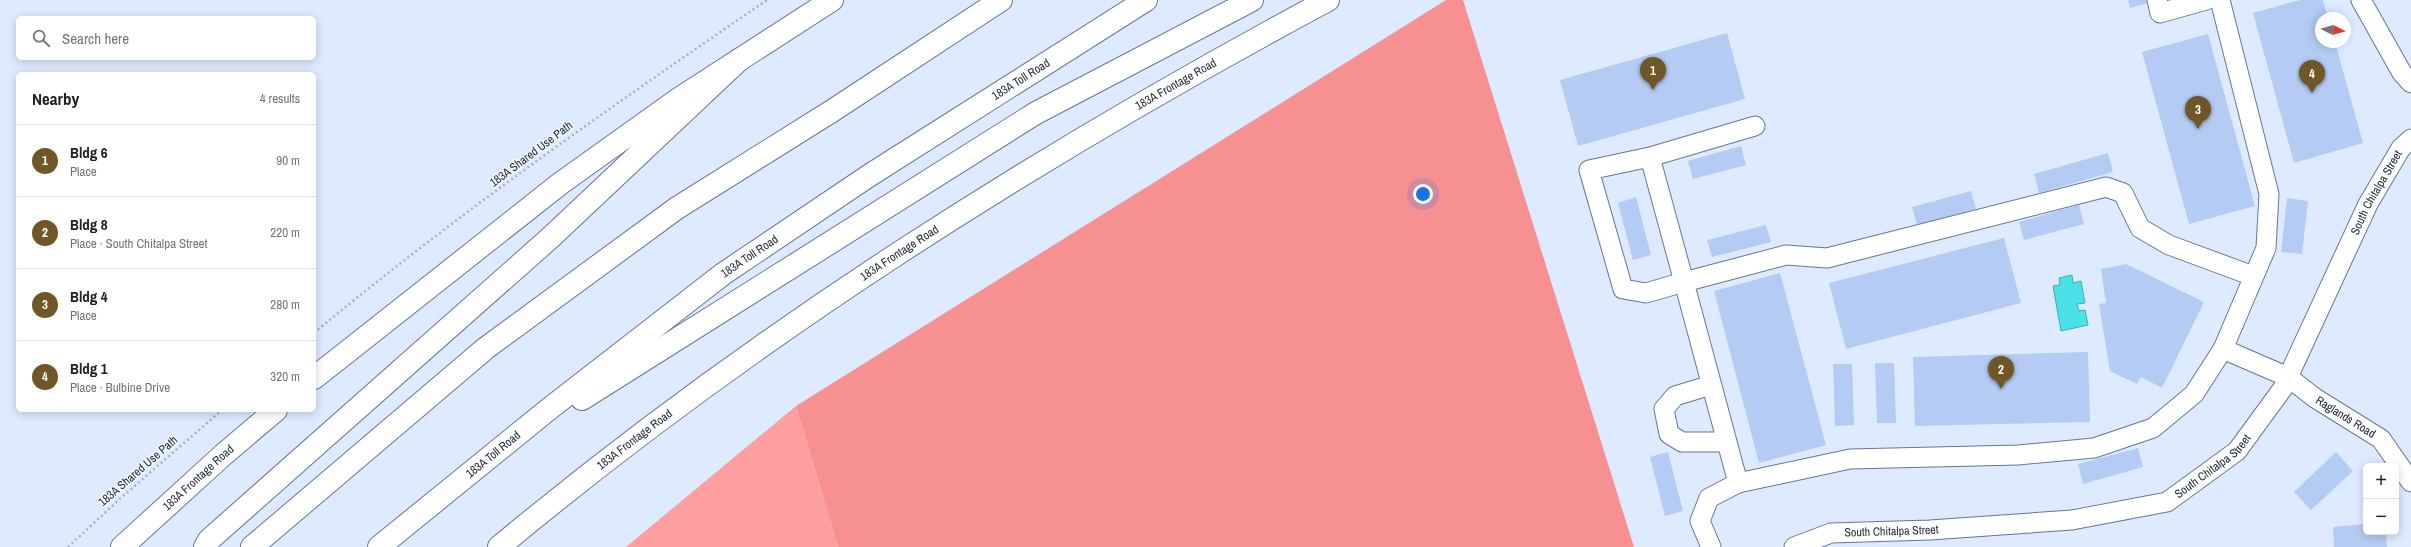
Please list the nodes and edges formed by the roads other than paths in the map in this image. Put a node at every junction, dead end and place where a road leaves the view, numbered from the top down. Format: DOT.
graph roads {
  1 [pos="832,0"];
  2 [pos="1001,0"];
  3 [pos="1146,0"];
  4 [pos="1252,0"];
  5 [pos="1328,0"];
  6 [pos="2157,0"];
  7 [pos="2206,0"];
  8 [pos="2220,0"];
  9 [pos="2361,0"];
  10 [pos="739,60"];
  11 [pos="2411,83"];
  12 [pos="1755,126"];
  13 [pos="2411,139"];
  14 [pos="1650,157"];
  15 [pos="2254,276"];
  16 [pos="1684,282"];
  17 [pos="2223,349"];
  18 [pos="316,376"];
  19 [pos="2288,377"];
  20 [pos="1711,385"];
  21 [pos="274,412"];
  22 [pos="1726,442"];
  23 [pos="480,464"];
  24 [pos="2411,482"];
  25 [pos="1738,483"];
  26 [pos="122,547"];
  27 [pos="205,547"];
  28 [pos="252,547"];
  29 [pos="379,547"];
  30 [pos="499,547"];
  31 [pos="1711,547"];
  32 [pos="1794,547"];
  1 -- 10 [label="main road"];
  2 -- 28 [label="main road"];
  3 -- 23 [label="main road, 183A Toll Road"];
  4 -- 23 [label="main road"];
  5 -- 30 [label="main road, 183A Frontage Road"];
  6 -- 7 [label="street"];
  8 -- 15 [label="street"];
  9 -- 11 [label="street"];
  10 -- 18 [label="main road"];
  10 -- 27 [label="main road"];
  12 -- 14 [label="street"];
  13 -- 19 [label="street, South Chitalpa Street"];
  14 -- 16 [label="street"];
  14 -- 16 [label="street"];
  15 -- 16 [label="street"];
  15 -- 17 [label="street"];
  16 -- 20 [label="street"];
  17 -- 19 [label="street, Raglands Road"];
  17 -- 25 [label="street"];
  19 -- 24 [label="street, Raglands Road"];
  19 -- 32 [label="street, South Chitalpa Street"];
  20 -- 22 [label="street"];
  20 -- 22 [label="street"];
  21 -- 26 [label="main road, 183A Frontage Road"];
  22 -- 25 [label="street"];
  23 -- 29 [label="main road, 183A Toll Road"];
  25 -- 31 [label="street"];
}
